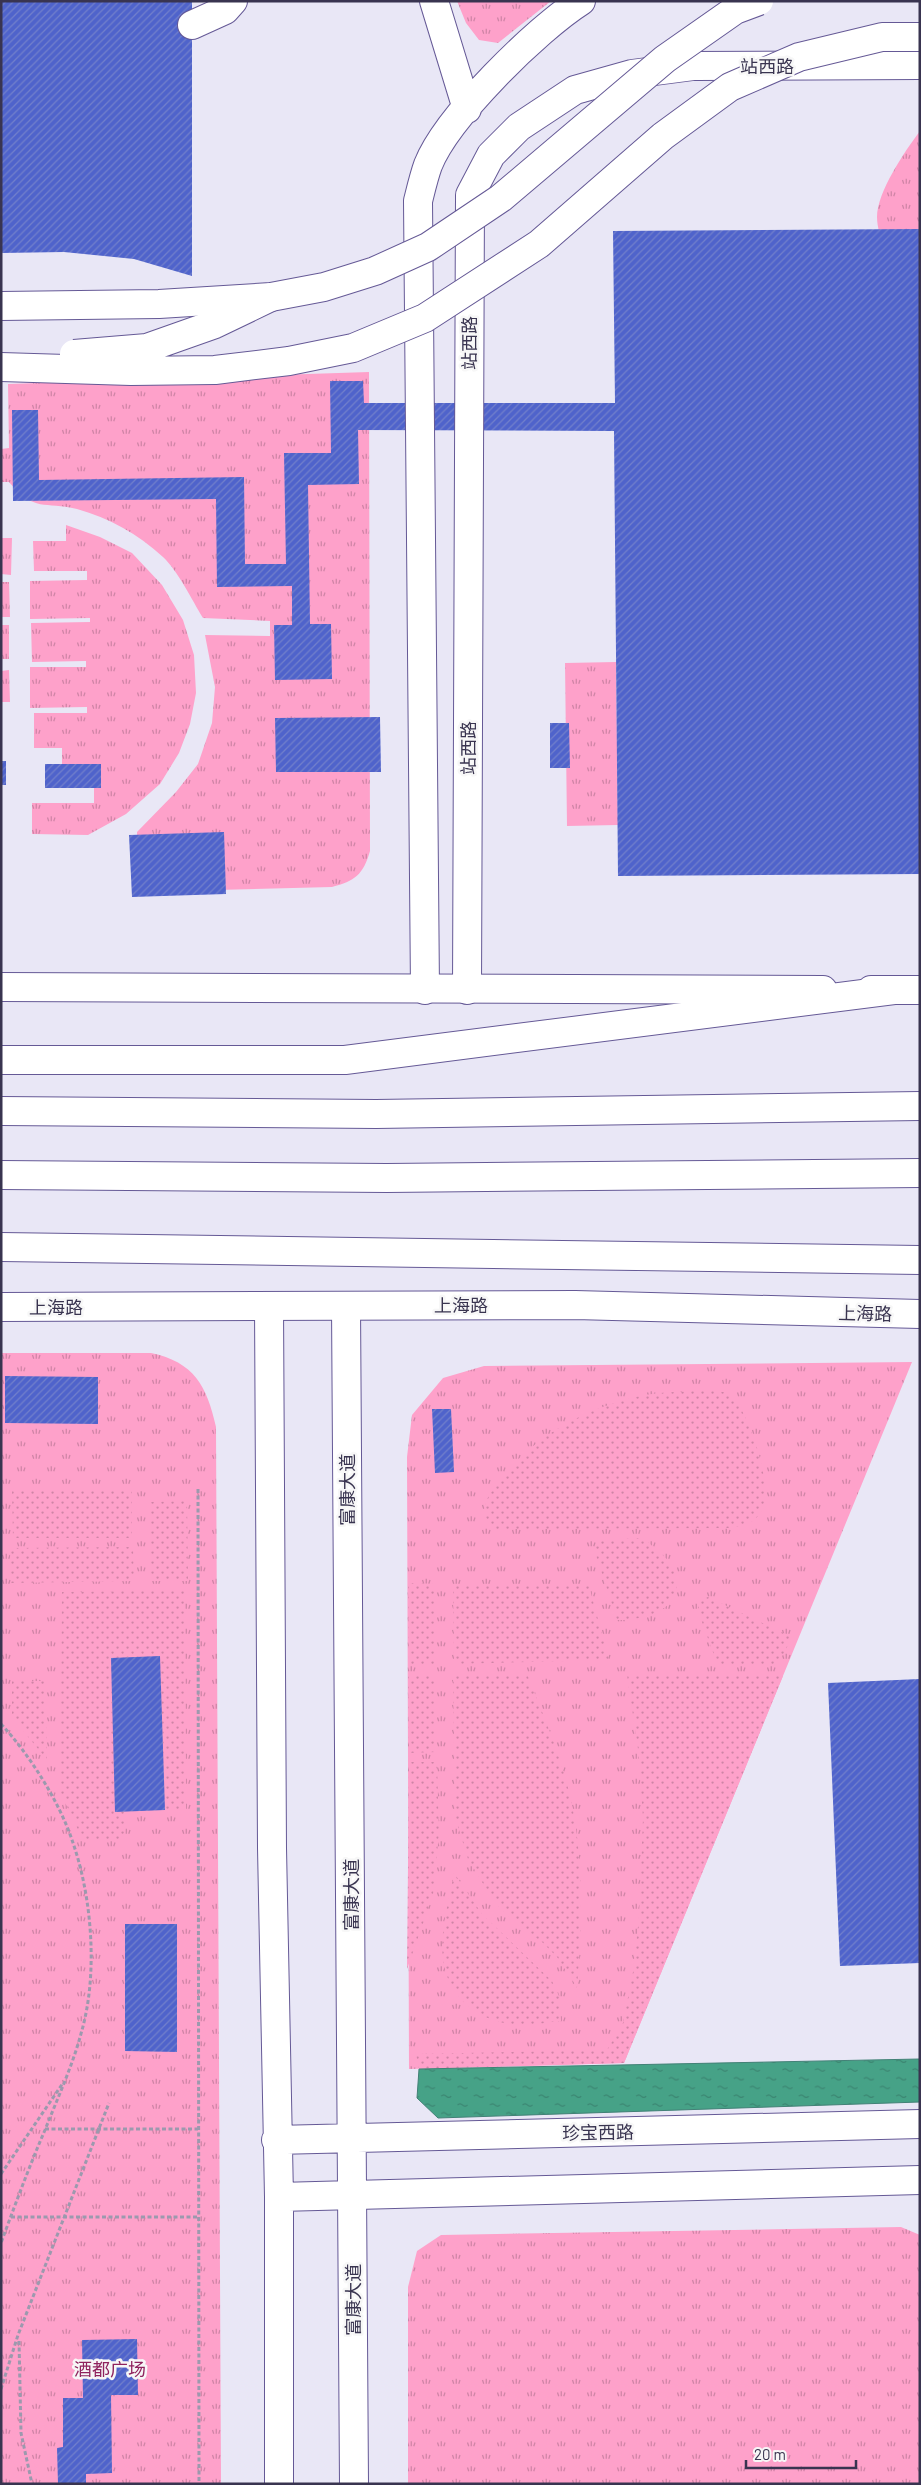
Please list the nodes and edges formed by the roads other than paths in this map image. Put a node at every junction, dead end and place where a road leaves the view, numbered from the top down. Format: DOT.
graph roads {
  1 [pos="233,1"];
  2 [pos="434,1"];
  3 [pos="581,1"];
  4 [pos="759,1"];
  5 [pos="192,25"];
  6 [pos="920,37"];
  7 [pos="920,65"];
  8 [pos="466,109"];
  9 [pos="271,297"];
  10 [pos="1,306"];
  11 [pos="1,359"];
  12 [pos="1,368"];
  13 [pos="920,983"];
  14 [pos="1,987"];
  15 [pos="425,990"];
  16 [pos="467,990"];
  17 [pos="907,990"];
  18 [pos="1,1060"];
  19 [pos="920,1106"];
  20 [pos="1,1111"];
  21 [pos="920,1174"];
  22 [pos="1,1175"];
  23 [pos="1,1247"];
  24 [pos="920,1260"];
  25 [pos="269,1306"];
  26 [pos="346,1306"];
  27 [pos="1,1307"];
  28 [pos="920,1314"];
  29 [pos="920,2124"];
  30 [pos="353,2138"];
  31 [pos="276,2140"];
  32 [pos="920,2180"];
  33 [pos="352,2195"];
  34 [pos="279,2197"];
  35 [pos="279,2484"];
  36 [pos="354,2484"];
  1 -- 5 [label="main road"];
  2 -- 8 [label="main road"];
  3 -- 8 [label="main road"];
  4 -- 9 [label="main road, bridge"];
  6 -- 12 [label="main road, bridge"];
  7 -- 16 [label="main road, 站西路"];
  8 -- 15 [label="main road"];
  9 -- 10 [label="main road, bridge"];
  9 -- 11 [label="main road, bridge"];
  13 -- 17 [label="main road"];
  14 -- 15 [label="main road"];
  15 -- 16 [label="main road"];
  16 -- 17 [label="main road"];
  17 -- 18 [label="main road"];
  19 -- 20 [label="main road"];
  21 -- 22 [label="main road"];
  23 -- 24 [label="main road"];
  25 -- 26 [label="main road, 上海路"];
  25 -- 27 [label="main road, 上海路"];
  25 -- 31 [label="main road"];
  26 -- 28 [label="main road, 上海路"];
  26 -- 30 [label="main road, 富康大道"];
  29 -- 30 [label="main road, 珍宝西路"];
  30 -- 31 [label="main road, 珍宝西路"];
  30 -- 33 [label="main road, 富康大道"];
  31 -- 34 [label="main road"];
  32 -- 33 [label="main road"];
  33 -- 34 [label="main road"];
  33 -- 36 [label="main road, 富康大道"];
  34 -- 35 [label="main road"];
}
